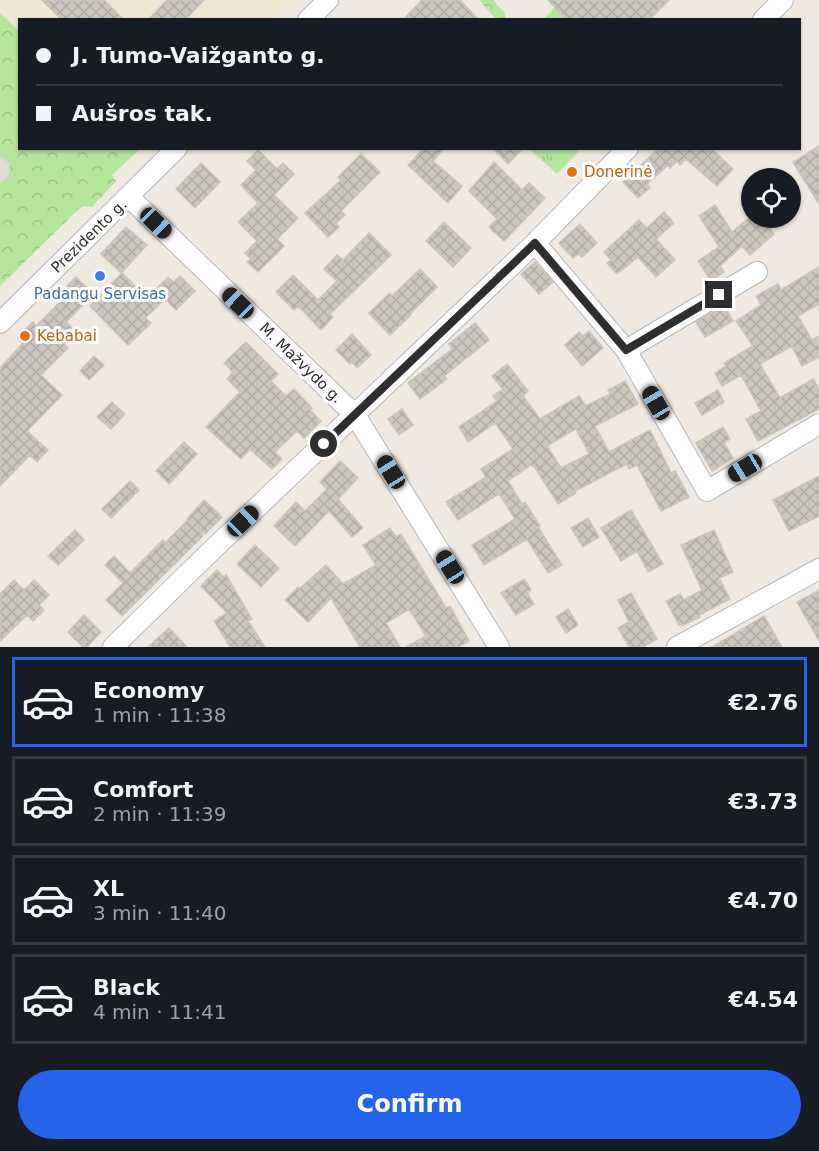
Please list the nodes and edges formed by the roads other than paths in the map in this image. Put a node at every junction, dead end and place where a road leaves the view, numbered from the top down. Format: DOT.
graph roads {
  1 [pos="328,0"];
  2 [pos="783,0"];
  3 [pos="310,18"];
  4 [pos="765,18"];
  5 [pos="175,150"];
  6 [pos="626,150"];
  7 [pos="129,197"];
  8 [pos="535,243"];
  9 [pos="757,273"];
  10 [pos="0,323"];
  11 [pos="626,350"];
  12 [pos="355,416"];
  13 [pos="819,424"];
  14 [pos="819,570"];
  15 [pos="113,647"];
  16 [pos="499,647"];
  17 [pos="677,647"];
  1 -- 3 [label="street"];
  2 -- 4 [label="street"];
  5 -- 7 [label="street, Prezidento g."];
  6 -- 8 [label="street"];
  7 -- 10 [label="street, Prezidento g."];
  7 -- 12 [label="street, M. Mažvydo g."];
  8 -- 11 [label="street"];
  8 -- 12 [label="street"];
  9 -- 11 [label="street"];
  11 -- 13 [label="street"];
  12 -- 15 [label="street"];
  12 -- 16 [label="street, M. Mažvydo g."];
  14 -- 17 [label="street"];
}
